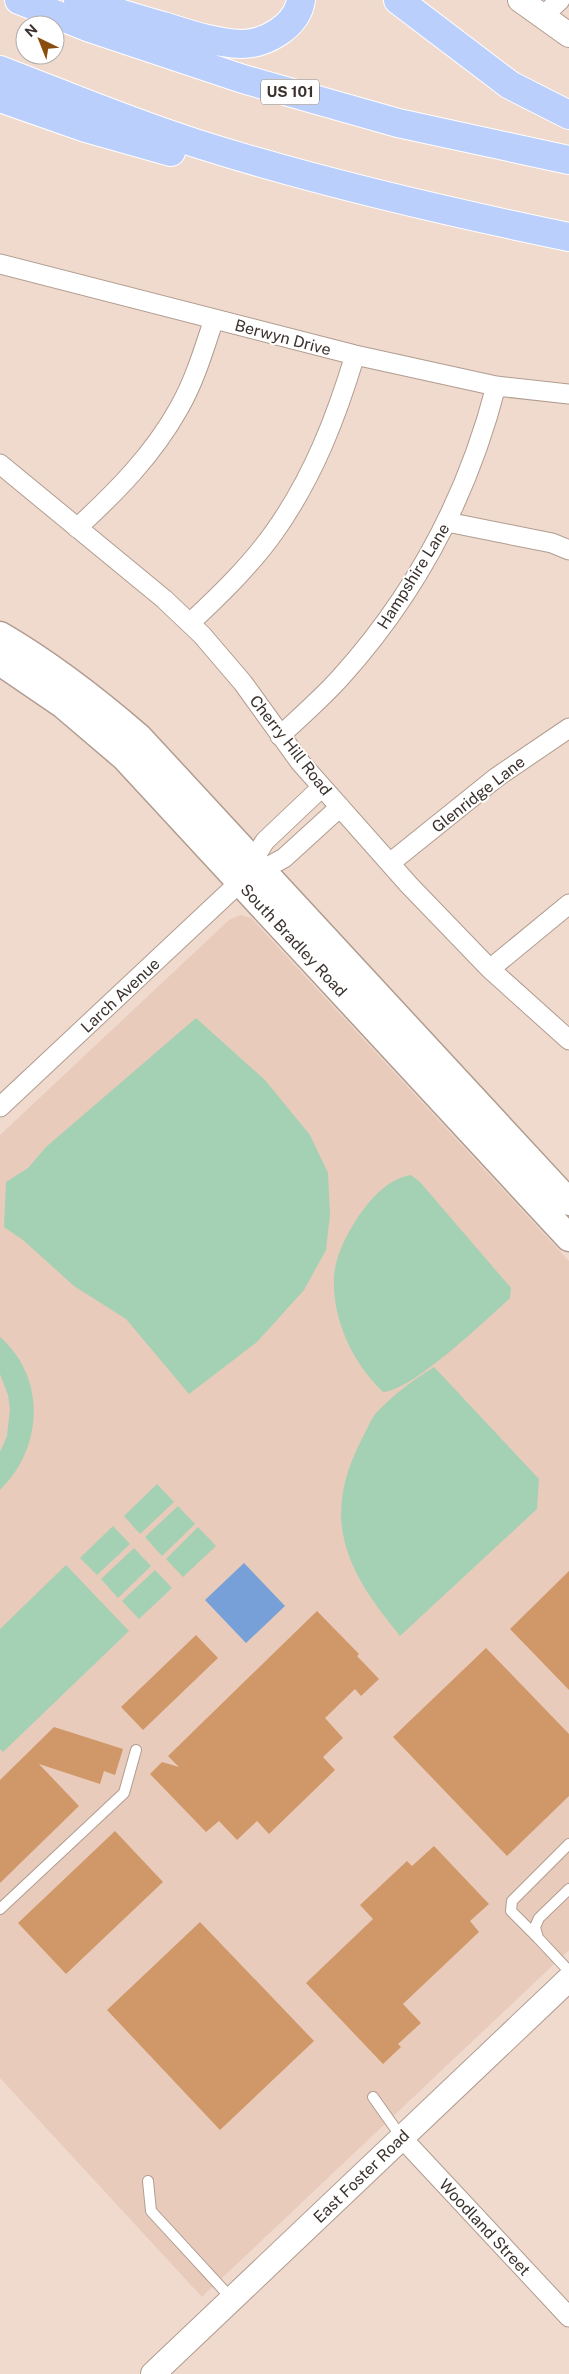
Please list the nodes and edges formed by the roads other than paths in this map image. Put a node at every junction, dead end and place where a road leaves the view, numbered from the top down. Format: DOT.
graph roads {
  1 [pos="19,0"];
  2 [pos="78,0"];
  3 [pos="301,0"];
  4 [pos="398,0"];
  5 [pos="520,0"];
  6 [pos="560,0"];
  7 [pos="543,16"];
  8 [pos="569,35"];
  9 [pos="0,70"];
  10 [pos="0,98"];
  11 [pos="569,115"];
  12 [pos="569,160"];
  13 [pos="305,175"];
  14 [pos="569,237"];
  15 [pos="0,264"];
  16 [pos="214,319"];
  17 [pos="355,355"];
  18 [pos="496,386"];
  19 [pos="569,394"];
  20 [pos="0,464"];
  21 [pos="447,522"];
  22 [pos="77,528"];
  23 [pos="569,550"];
  24 [pos="190,624"];
  25 [pos="0,635"];
  26 [pos="0,662"];
  27 [pos="569,728"];
  28 [pos="280,736"];
  29 [pos="322,787"];
  30 [pos="340,807"];
  31 [pos="390,863"];
  32 [pos="252,871"];
  33 [pos="569,904"];
  34 [pos="490,969"];
  35 [pos="569,1040"];
  36 [pos="0,1107"];
  37 [pos="569,1202"];
  38 [pos="569,1238"];
  39 [pos="136,1750"];
  40 [pos="569,1844"];
  41 [pos="569,1889"];
  42 [pos="0,1909"];
  43 [pos="538,1938"];
  44 [pos="569,1971"];
  45 [pos="569,1979"];
  46 [pos="373,2097"];
  47 [pos="402,2138"];
  48 [pos="148,2181"];
  49 [pos="232,2299"];
  50 [pos="569,2317"];
  51 [pos="153,2374"];
  1 -- 12 [label="highway, US 101"];
  2 -- 3 [label="highway"];
  4 -- 11 [label="highway"];
  5 -- 7 [label="street"];
  6 -- 7 [label="street"];
  7 -- 8 [label="street"];
  9 -- 13 [label="highway"];
  10 -- 13 [label="highway"];
  13 -- 14 [label="highway"];
  15 -- 16 [label="street, Berwyn Drive"];
  16 -- 17 [label="street, Berwyn Drive"];
  16 -- 22 [label="street"];
  17 -- 18 [label="street, Berwyn Drive"];
  17 -- 24 [label="street"];
  18 -- 19 [label="street, Berwyn Drive"];
  18 -- 21 [label="street, Hampshire Lane"];
  20 -- 22 [label="street, Cherry Hill Road"];
  21 -- 23 [label="street"];
  21 -- 28 [label="street, Hampshire Lane"];
  22 -- 24 [label="street, Cherry Hill Road"];
  24 -- 28 [label="street, Cherry Hill Road"];
  25 -- 32 [label="main road, South Bradley Road"];
  26 -- 32 [label="main road, South Bradley Road"];
  27 -- 31 [label="street, Glenridge Lane"];
  28 -- 29 [label="street, Cherry Hill Road"];
  29 -- 30 [label="street, Cherry Hill Road"];
  29 -- 32 [label="street"];
  30 -- 31 [label="street, Cherry Hill Road"];
  30 -- 32 [label="street"];
  31 -- 34 [label="street, Cherry Hill Road"];
  32 -- 36 [label="street, Larch Avenue"];
  32 -- 37 [label="main road, South Bradley Road"];
  32 -- 38 [label="main road, South Bradley Road"];
  33 -- 34 [label="street"];
  34 -- 35 [label="street, Cherry Hill Road"];
  39 -- 42 [label="lane"];
  40 -- 43 [label="lane"];
  41 -- 43 [label="lane"];
  43 -- 44 [label="lane"];
  45 -- 47 [label="street, East Foster Road"];
  46 -- 47 [label="lane"];
  47 -- 49 [label="street, East Foster Road"];
  47 -- 50 [label="street, Woodland Street"];
  48 -- 49 [label="lane"];
  49 -- 51 [label="street, East Foster Road"];
}
